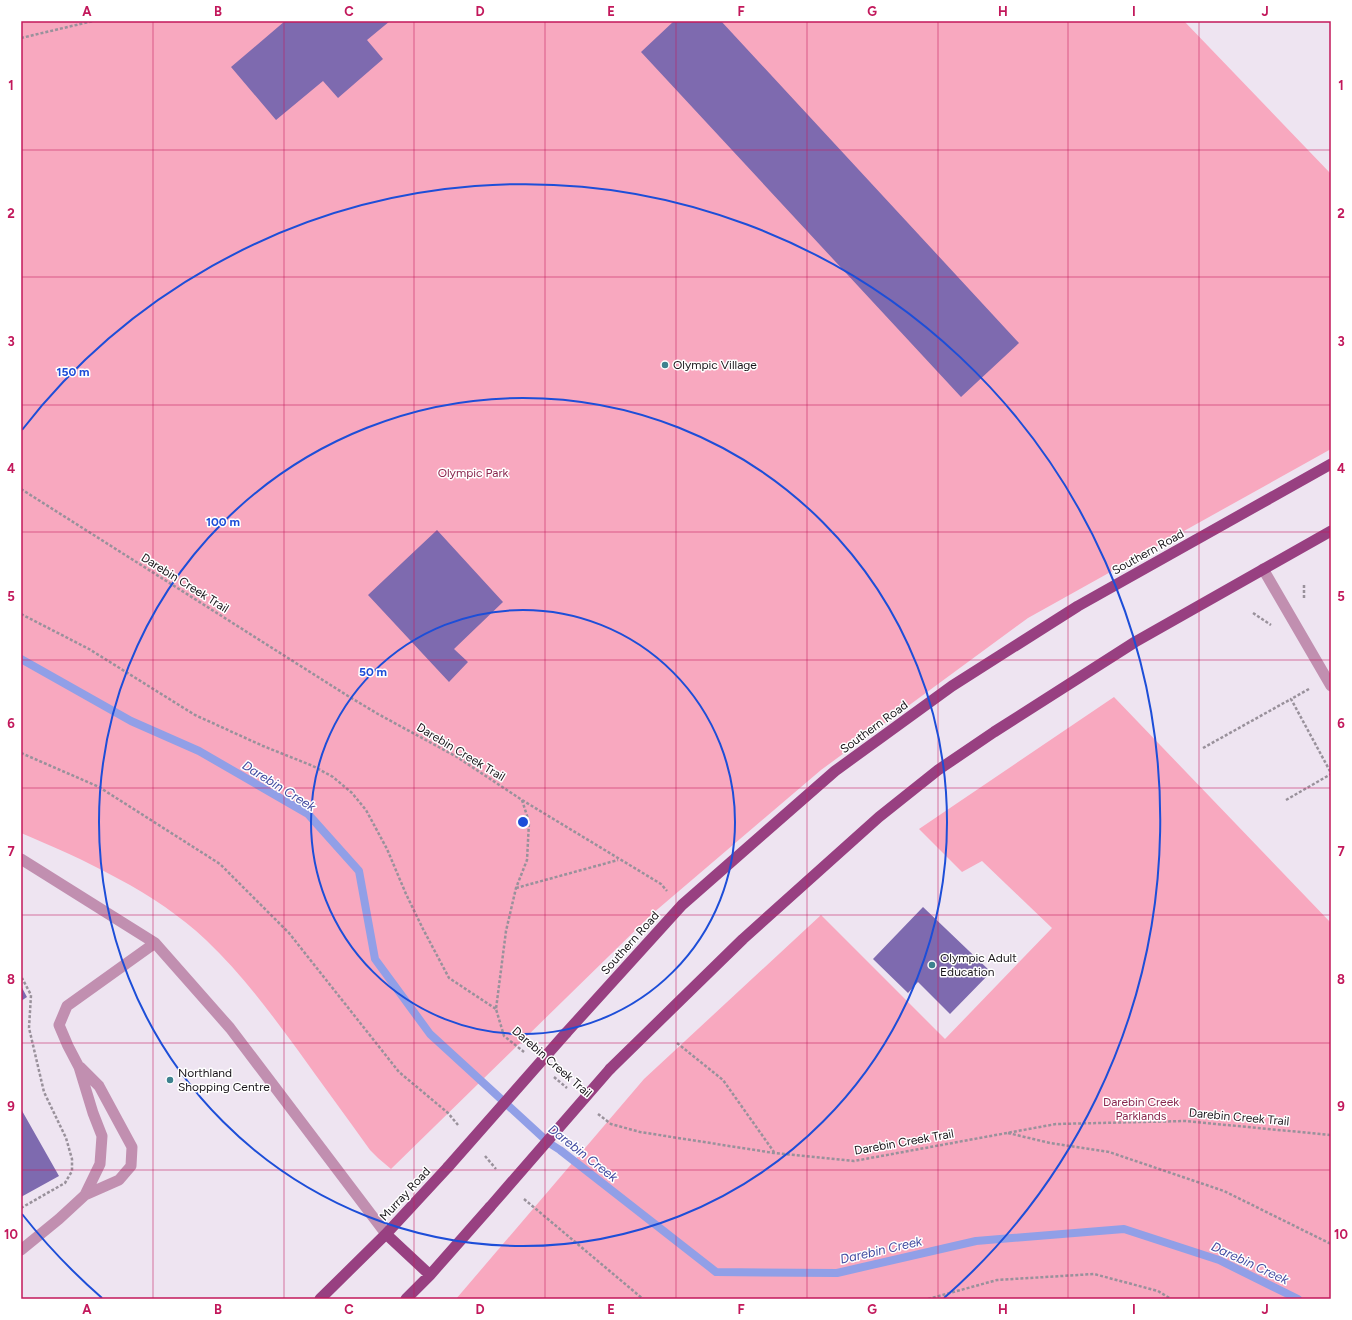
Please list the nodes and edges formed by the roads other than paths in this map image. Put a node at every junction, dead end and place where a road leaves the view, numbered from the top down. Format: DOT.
graph roads {
  1 [pos="1331,464"];
  2 [pos="1331,531"];
  3 [pos="1263,569"];
  4 [pos="1331,686"];
  5 [pos="21,859"];
  6 [pos="155,943"];
  7 [pos="79,1067"];
  8 [pos="504,1102"];
  9 [pos="85,1196"];
  10 [pos="386,1234"];
  11 [pos="21,1250"];
  12 [pos="430,1275"];
  13 [pos="320,1299"];
  14 [pos="406,1299"];
  1 -- 8 [label="main road, Southern Road, bridge"];
  2 -- 3 [label="main road"];
  3 -- 4 [label="street"];
  3 -- 12 [label="main road, bridge"];
  5 -- 6 [label="street"];
  6 -- 7 [label="street"];
  6 -- 10 [label="street"];
  7 -- 9 [label="street"];
  7 -- 9 [label="street"];
  8 -- 10 [label="main road, Murray Road, bridge"];
  9 -- 11 [label="street"];
  10 -- 12 [label="main road"];
  10 -- 13 [label="main road, Murray Road"];
  12 -- 14 [label="main road"];
}
